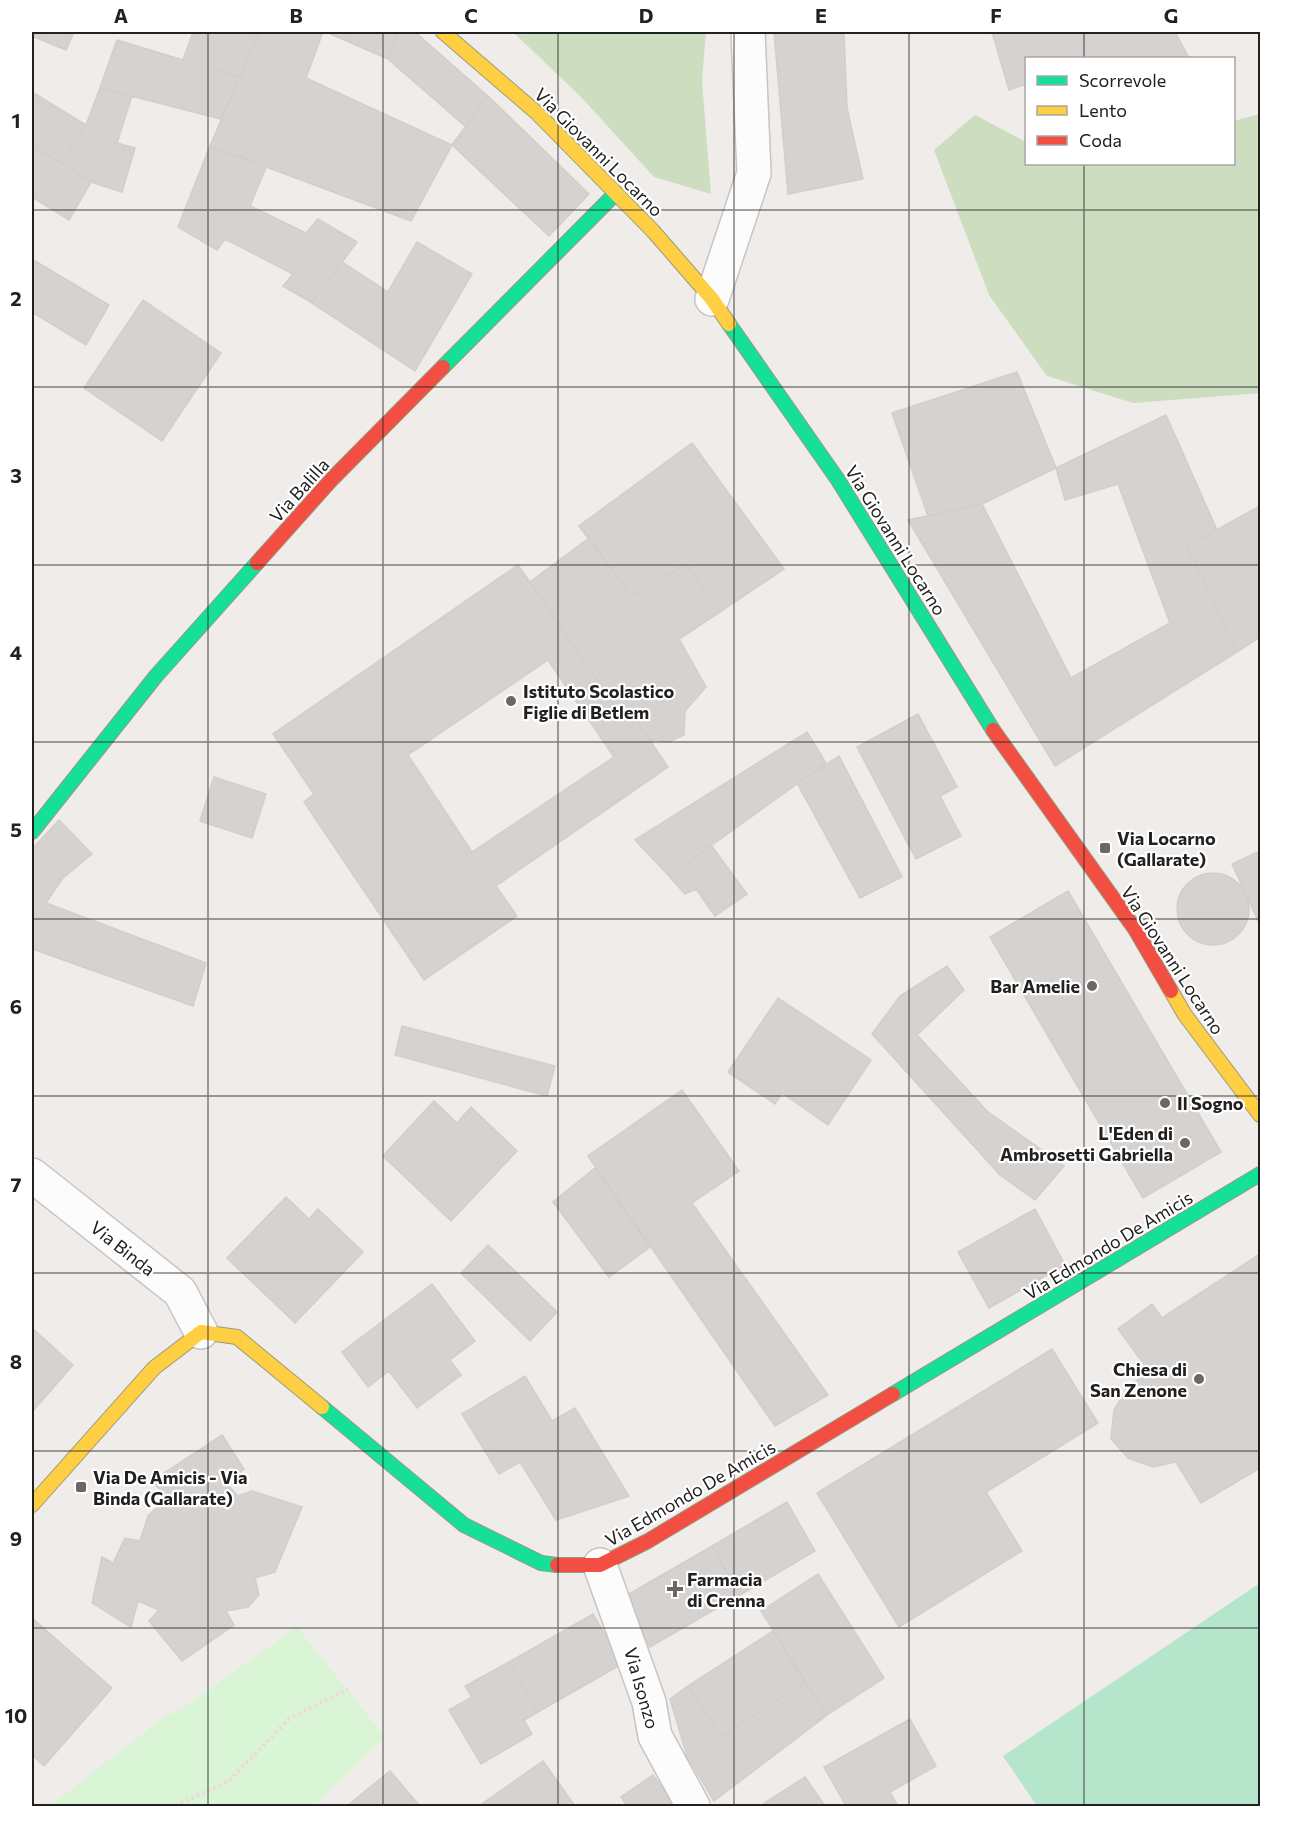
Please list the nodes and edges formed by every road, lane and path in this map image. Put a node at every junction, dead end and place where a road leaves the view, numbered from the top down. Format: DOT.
graph roads {
  1 [pos="443,32"];
  2 [pos="748,32"];
  3 [pos="616,193"];
  4 [pos="712,298"];
  5 [pos="32,832"];
  6 [pos="1260,1115"];
  7 [pos="1260,1174"];
  8 [pos="32,1175"];
  9 [pos="201,1332"];
  10 [pos="32,1505"];
  11 [pos="600,1565"];
  12 [pos="348,1689"];
  13 [pos="175,1806"];
  14 [pos="693,1806"];
  1 -- 3 [label="street, Via Giovanni Locarno"];
  2 -- 4 [label="street"];
  3 -- 4 [label="street, Via Giovanni Locarno"];
  3 -- 5 [label="street, Via Balilla"];
  4 -- 6 [label="street, Via Giovanni Locarno"];
  7 -- 11 [label="street, Via Edmondo De Amicis"];
  8 -- 9 [label="street, Via Binda"];
  9 -- 10 [label="street"];
  9 -- 11 [label="street, Via Edmondo De Amicis"];
  11 -- 14 [label="street, Via Isonzo"];
  12 -- 13 [label="path"];
}
